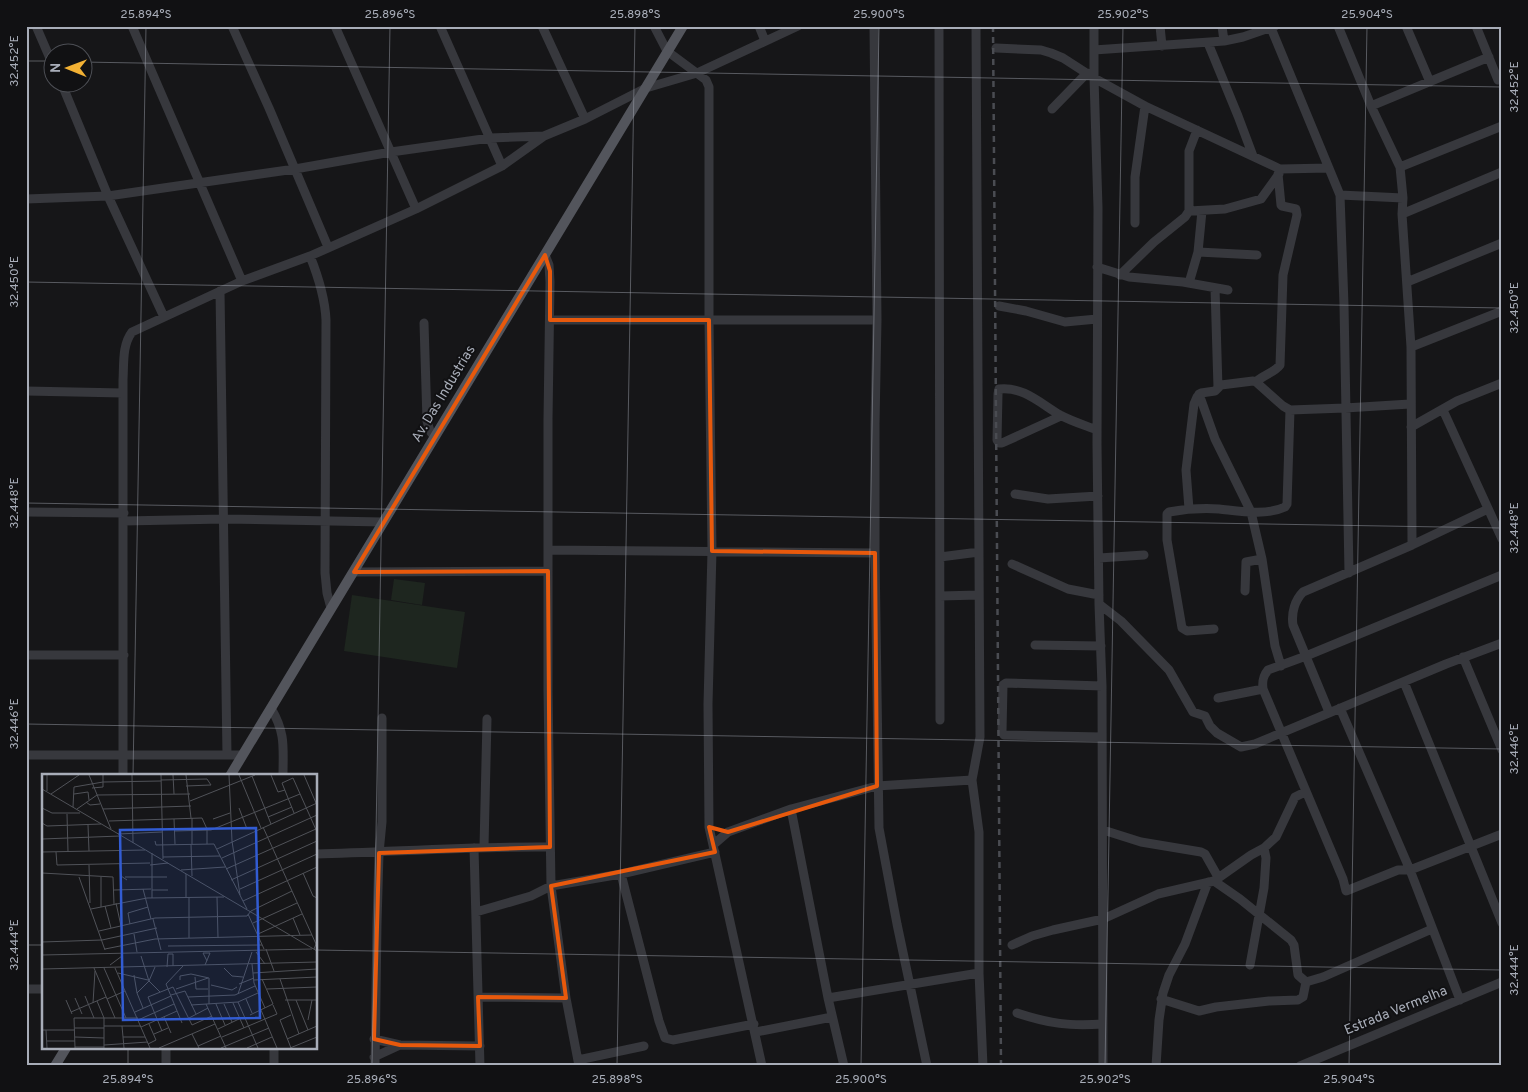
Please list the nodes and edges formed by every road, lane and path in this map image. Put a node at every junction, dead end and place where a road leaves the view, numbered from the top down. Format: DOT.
graph roads {
  1 [pos="36,26"];
  2 [pos="132,26"];
  3 [pos="232,26"];
  4 [pos="335,26"];
  5 [pos="440,26"];
  6 [pos="542,26"];
  7 [pos="654,26"];
  8 [pos="683,26"];
  9 [pos="759,26"];
  10 [pos="798,26"];
  11 [pos="874,26"];
  12 [pos="939,26"];
  13 [pos="976,26"];
  14 [pos="1094,26"];
  15 [pos="1160,26"];
  16 [pos="1222,26"];
  17 [pos="1338,26"];
  18 [pos="1406,26"];
  19 [pos="1476,26"];
  20 [pos="1273,27"];
  21 [pos="765,41"];
  22 [pos="1224,41"];
  23 [pos="43,42"];
  24 [pos="1208,42"];
  25 [pos="1162,46"];
  26 [pos="996,48"];
  27 [pos="1094,50"];
  28 [pos="667,51"];
  29 [pos="1489,57"];
  30 [pos="697,73"];
  31 [pos="1090,75"];
  32 [pos="1498,80"];
  33 [pos="1430,82"];
  34 [pos="646,88"];
  35 [pos="65,92"];
  36 [pos="1145,106"];
  37 [pos="1371,106"];
  38 [pos="1052,109"];
  39 [pos="585,119"];
  40 [pos="1502,126"];
  41 [pos="1196,130"];
  42 [pos="544,136"];
  43 [pos="490,138"];
  44 [pos="391,152"];
  45 [pos="1252,156"];
  46 [pos="502,166"];
  47 [pos="1329,168"];
  48 [pos="1400,168"];
  49 [pos="295,169"];
  50 [pos="1279,172"];
  51 [pos="1502,172"];
  52 [pos="199,183"];
  53 [pos="1340,195"];
  54 [pos="108,196"];
  55 [pos="1280,198"];
  56 [pos="1403,198"];
  57 [pos="26,199"];
  58 [pos="1261,199"];
  59 [pos="416,209"];
  60 [pos="1189,211"];
  61 [pos="1202,211"];
  62 [pos="1402,214"];
  63 [pos="1135,223"];
  64 [pos="1502,243"];
  65 [pos="328,247"];
  66 [pos="1198,252"];
  67 [pos="545,255"];
  68 [pos="1257,255"];
  69 [pos="310,256"];
  70 [pos="1097,267"];
  71 [pos="1120,275"];
  72 [pos="242,282"];
  73 [pos="1407,282"];
  74 [pos="1189,283"];
  75 [pos="1215,288"];
  76 [pos="1228,290"];
  77 [pos="220,291"];
  78 [pos="999,306"];
  79 [pos="1502,311"];
  80 [pos="164,317"];
  81 [pos="1097,319"];
  82 [pos="550,320"];
  83 [pos="709,320"];
  84 [pos="877,320"];
  85 [pos="424,323"];
  86 [pos="1411,347"];
  87 [pos="1256,382"];
  88 [pos="1502,383"];
  89 [pos="1218,388"];
  90 [pos="26,391"];
  91 [pos="123,393"];
  92 [pos="1199,394"];
  93 [pos="1410,404"];
  94 [pos="1345,408"];
  95 [pos="1290,410"];
  96 [pos="1443,410"];
  97 [pos="1061,416"];
  98 [pos="1411,427"];
  99 [pos="1097,430"];
  100 [pos="435,437"];
  101 [pos="1015,494"];
  102 [pos="1098,496"];
  103 [pos="1189,509"];
  104 [pos="1488,509"];
  105 [pos="26,512"];
  106 [pos="1251,512"];
  107 [pos="124,517"];
  108 [pos="224,519"];
  109 [pos="325,521"];
  110 [pos="383,522"];
  111 [pos="1502,539"];
  112 [pos="1412,545"];
  113 [pos="548,550"];
  114 [pos="712,552"];
  115 [pos="979,552"];
  116 [pos="875,553"];
  117 [pos="1144,555"];
  118 [pos="940,558"];
  119 [pos="1099,558"];
  120 [pos="1262,559"];
  121 [pos="1012,564"];
  122 [pos="548,571"];
  123 [pos="354,572"];
  124 [pos="1349,573"];
  125 [pos="1502,575"];
  126 [pos="1245,591"];
  127 [pos="979,595"];
  128 [pos="940,596"];
  129 [pos="1099,600"];
  130 [pos="332,608"];
  131 [pos="1214,629"];
  132 [pos="1502,643"];
  133 [pos="1035,645"];
  134 [pos="1101,646"];
  135 [pos="26,655"];
  136 [pos="124,655"];
  137 [pos="1306,656"];
  138 [pos="1463,657"];
  139 [pos="1281,666"];
  140 [pos="1404,682"];
  141 [pos="1102,686"];
  142 [pos="1263,689"];
  143 [pos="1218,698"];
  144 [pos="271,708"];
  145 [pos="1340,708"];
  146 [pos="1329,712"];
  147 [pos="382,718"];
  148 [pos="487,719"];
  149 [pos="940,720"];
  150 [pos="1282,732"];
  151 [pos="1102,737"];
  152 [pos="1502,750"];
  153 [pos="26,755"];
  154 [pos="122,755"];
  155 [pos="227,755"];
  156 [pos="242,755"];
  157 [pos="123,774"];
  158 [pos="231,774"];
  159 [pos="283,774"];
  160 [pos="972,780"];
  161 [pos="877,786"];
  162 [pos="1305,792"];
  163 [pos="791,809"];
  164 [pos="709,828"];
  165 [pos="1103,830"];
  166 [pos="728,832"];
  167 [pos="1502,834"];
  168 [pos="1470,846"];
  169 [pos="550,847"];
  170 [pos="479,848"];
  171 [pos="714,848"];
  172 [pos="1264,848"];
  173 [pos="379,853"];
  174 [pos="318,854"];
  175 [pos="1410,870"];
  176 [pos="621,874"];
  177 [pos="1213,880"];
  178 [pos="551,886"];
  179 [pos="476,912"];
  180 [pos="1258,915"];
  181 [pos="1103,919"];
  182 [pos="1502,923"];
  183 [pos="1432,929"];
  184 [pos="1012,944"];
  185 [pos="1250,965"];
  186 [pos="979,973"];
  187 [pos="1306,982"];
  188 [pos="1502,982"];
  189 [pos="909,985"];
  190 [pos="26,989"];
  191 [pos="42,989"];
  192 [pos="478,996"];
  193 [pos="566,998"];
  194 [pos="828,998"];
  195 [pos="1162,999"];
  196 [pos="1460,1000"];
  197 [pos="1018,1014"];
  198 [pos="832,1017"];
  199 [pos="1103,1024"];
  200 [pos="755,1028"];
  201 [pos="374,1039"];
  202 [pos="400,1045"];
  203 [pos="480,1046"];
  204 [pos="644,1046"];
  205 [pos="65,1050"];
  206 [pos="166,1050"];
  207 [pos="274,1050"];
  208 [pos="374,1061"];
  209 [pos="578,1063"];
  210 [pos="56,1064"];
  211 [pos="166,1066"];
  212 [pos="274,1066"];
  213 [pos="480,1066"];
  214 [pos="762,1066"];
  215 [pos="844,1066"];
  216 [pos="926,1066"];
  217 [pos="983,1066"];
  218 [pos="1103,1066"];
  219 [pos="1156,1066"];
  220 [pos="1300,1066"];
  1 -- 23 [label="street"];
  2 -- 52 [label="street"];
  3 -- 49 [label="street"];
  4 -- 44 [label="street"];
  5 -- 43 [label="street"];
  6 -- 39 [label="street"];
  7 -- 28 [label="street"];
  8 -- 28 [label="main road, Av. Das Industrias"];
  9 -- 21 [label="street"];
  10 -- 21 [label="street"];
  11 -- 84 [label="street"];
  12 -- 118 [label="street"];
  13 -- 115 [label="street"];
  14 -- 27 [label="street"];
  15 -- 25 [label="street"];
  16 -- 22 [label="street"];
  17 -- 37 [label="street"];
  18 -- 33 [label="street"];
  19 -- 29 [label="street"];
  20 -- 22 [label="street"];
  20 -- 47 [label="street"];
  21 -- 30 [label="street"];
  22 -- 24 [label="street"];
  24 -- 25 [label="street"];
  24 -- 45 [label="street"];
  25 -- 27 [label="street"];
  26 -- 31 [label="street"];
  27 -- 31 [label="street"];
  28 -- 30 [label="street"];
  28 -- 34 [label="main road, Av. Das Industrias"];
  29 -- 32 [label="street"];
  29 -- 33 [label="street"];
  30 -- 34 [label="street"];
  30 -- 83 [label="street"];
  31 -- 36 [label="street"];
  31 -- 38 [label="street"];
  31 -- 70 [label="street"];
  33 -- 37 [label="street"];
  34 -- 39 [label="street"];
  34 -- 67 [label="main road, Av. Das Industrias"];
  35 -- 54 [label="street"];
  36 -- 41 [label="street"];
  36 -- 63 [label="street"];
  37 -- 48 [label="street"];
  39 -- 42 [label="street"];
  40 -- 48 [label="street"];
  41 -- 45 [label="street"];
  41 -- 60 [label="street"];
  42 -- 43 [label="street"];
  42 -- 46 [label="street"];
  43 -- 44 [label="street"];
  43 -- 46 [label="street"];
  44 -- 49 [label="street"];
  44 -- 59 [label="street"];
  45 -- 50 [label="street"];
  46 -- 59 [label="street"];
  47 -- 50 [label="street"];
  47 -- 53 [label="street"];
  48 -- 56 [label="street"];
  49 -- 52 [label="street"];
  49 -- 65 [label="street"];
  50 -- 55 [label="street"];
  50 -- 58 [label="street"];
  51 -- 62 [label="street"];
  52 -- 54 [label="street"];
  52 -- 72 [label="street"];
  53 -- 56 [label="street"];
  53 -- 94 [label="street"];
  54 -- 57 [label="street"];
  54 -- 80 [label="street"];
  55 -- 58 [label="street"];
  55 -- 87 [label="street"];
  56 -- 62 [label="street"];
  58 -- 61 [label="street"];
  59 -- 65 [label="street"];
  60 -- 61 [label="street"];
  60 -- 71 [label="street"];
  61 -- 66 [label="street"];
  62 -- 73 [label="street"];
  64 -- 73 [label="street"];
  65 -- 69 [label="street"];
  66 -- 68 [label="street"];
  66 -- 74 [label="street"];
  67 -- 82 [label="street"];
  67 -- 100 [label="main road, Av. Das Industrias"];
  69 -- 72 [label="street"];
  69 -- 109 [label="street"];
  70 -- 71 [label="street"];
  70 -- 81 [label="street"];
  71 -- 74 [label="street"];
  72 -- 77 [label="street"];
  73 -- 86 [label="street"];
  74 -- 75 [label="street"];
  75 -- 76 [label="street"];
  75 -- 89 [label="street"];
  77 -- 80 [label="street"];
  77 -- 108 [label="street"];
  78 -- 81 [label="street"];
  79 -- 86 [label="street"];
  80 -- 91 [label="street"];
  81 -- 99 [label="street"];
  82 -- 83 [label="street"];
  82 -- 113 [label="street"];
  83 -- 84 [label="street"];
  83 -- 114 [label="street"];
  84 -- 116 [label="street"];
  85 -- 100 [label="street"];
  86 -- 93 [label="street"];
  87 -- 89 [label="street"];
  87 -- 95 [label="street"];
  88 -- 96 [label="street"];
  89 -- 92 [label="street"];
  90 -- 91 [label="street"];
  91 -- 107 [label="street"];
  92 -- 103 [label="street"];
  92 -- 106 [label="street"];
  93 -- 94 [label="street"];
  93 -- 98 [label="street"];
  94 -- 95 [label="street"];
  94 -- 124 [label="street"];
  95 -- 106 [label="street"];
  96 -- 98 [label="street"];
  96 -- 104 [label="street"];
  97 -- 97 [label="street"];
  97 -- 99 [label="street"];
  98 -- 112 [label="street"];
  99 -- 102 [label="street"];
  100 -- 110 [label="main road, Av. Das Industrias"];
  101 -- 102 [label="street"];
  102 -- 119 [label="street"];
  103 -- 106 [label="street"];
  103 -- 131 [label="street"];
  104 -- 111 [label="street"];
  104 -- 112 [label="street"];
  105 -- 107 [label="street"];
  106 -- 120 [label="street"];
  107 -- 108 [label="street"];
  107 -- 136 [label="street"];
  108 -- 109 [label="street"];
  108 -- 155 [label="street"];
  109 -- 110 [label="street"];
  109 -- 130 [label="street"];
  110 -- 123 [label="main road, Av. Das Industrias"];
  112 -- 124 [label="street"];
  113 -- 114 [label="street"];
  113 -- 122 [label="street"];
  114 -- 116 [label="street"];
  114 -- 164 [label="street"];
  115 -- 118 [label="street"];
  115 -- 127 [label="street"];
  116 -- 161 [label="street"];
  117 -- 119 [label="street"];
  118 -- 128 [label="street"];
  119 -- 129 [label="street"];
  120 -- 126 [label="street"];
  120 -- 139 [label="street"];
  121 -- 129 [label="street"];
  122 -- 123 [label="street"];
  122 -- 169 [label="street"];
  123 -- 130 [label="main road, Av. Das Industrias"];
  124 -- 137 [label="street"];
  125 -- 137 [label="street"];
  127 -- 128 [label="street"];
  127 -- 160 [label="street"];
  128 -- 149 [label="street"];
  129 -- 134 [label="street"];
  129 -- 150 [label="street"];
  130 -- 144 [label="main road, Av. Das Industrias"];
  132 -- 138 [label="street"];
  133 -- 134 [label="street"];
  134 -- 141 [label="street"];
  135 -- 136 [label="street"];
  136 -- 154 [label="street"];
  137 -- 139 [label="street"];
  137 -- 146 [label="street"];
  138 -- 140 [label="street"];
  138 -- 152 [label="street"];
  139 -- 142 [label="street"];
  140 -- 145 [label="street"];
  140 -- 168 [label="street"];
  141 -- 151 [label="street"];
  141 -- 151 [label="street"];
  142 -- 143 [label="street"];
  142 -- 150 [label="street"];
  144 -- 156 [label="main road, Av. Das Industrias"];
  144 -- 159 [label="street"];
  145 -- 146 [label="street"];
  145 -- 175 [label="street"];
  146 -- 150 [label="street"];
  147 -- 173 [label="street"];
  148 -- 170 [label="street"];
  150 -- 162 [label="street"];
  151 -- 165 [label="street"];
  153 -- 154 [label="street"];
  154 -- 155 [label="street"];
  154 -- 157 [label="street"];
  155 -- 156 [label="street"];
  156 -- 158 [label="main road, Av. Das Industrias"];
  160 -- 161 [label="street"];
  160 -- 186 [label="street"];
  161 -- 163 [label="street"];
  161 -- 189 [label="street"];
  162 -- 172 [label="street"];
  162 -- 175 [label="street"];
  163 -- 166 [label="street"];
  163 -- 194 [label="street"];
  164 -- 166 [label="street"];
  164 -- 171 [label="street"];
  165 -- 177 [label="street"];
  165 -- 181 [label="street"];
  166 -- 171 [label="street"];
  167 -- 168 [label="street"];
  168 -- 175 [label="street"];
  168 -- 182 [label="street"];
  169 -- 170 [label="street"];
  169 -- 178 [label="street"];
  170 -- 173 [label="street"];
  170 -- 179 [label="street"];
  171 -- 176 [label="street"];
  171 -- 200 [label="street"];
  172 -- 177 [label="street"];
  172 -- 180 [label="street"];
  173 -- 174 [label="street"];
  173 -- 201 [label="street"];
  175 -- 183 [label="street"];
  176 -- 178 [label="street"];
  176 -- 200 [label="street"];
  177 -- 180 [label="street"];
  177 -- 181 [label="street"];
  177 -- 195 [label="street"];
  178 -- 179 [label="street"];
  178 -- 193 [label="street"];
  179 -- 192 [label="street"];
  180 -- 185 [label="street"];
  180 -- 187 [label="street"];
  181 -- 184 [label="street"];
  181 -- 199 [label="street"];
  183 -- 187 [label="street"];
  183 -- 196 [label="street"];
  186 -- 189 [label="street"];
  186 -- 217 [label="street"];
  187 -- 195 [label="street"];
  188 -- 196 [label="street, Estrada Vermelha"];
  189 -- 194 [label="street"];
  189 -- 216 [label="street"];
  190 -- 191 [label="street"];
  192 -- 193 [label="street"];
  192 -- 203 [label="street"];
  193 -- 209 [label="street"];
  194 -- 198 [label="street"];
  195 -- 219 [label="street"];
  196 -- 220 [label="street, Estrada Vermelha"];
  197 -- 199 [label="street"];
  198 -- 200 [label="street"];
  198 -- 215 [label="street"];
  199 -- 218 [label="street"];
  200 -- 214 [label="street"];
  201 -- 202 [label="street"];
  201 -- 208 [label="street"];
  202 -- 203 [label="street"];
  202 -- 208 [label="street"];
  203 -- 213 [label="street"];
  204 -- 209 [label="street"];
  205 -- 210 [label="main road"];
  206 -- 211 [label="street"];
  207 -- 212 [label="street"];
}
